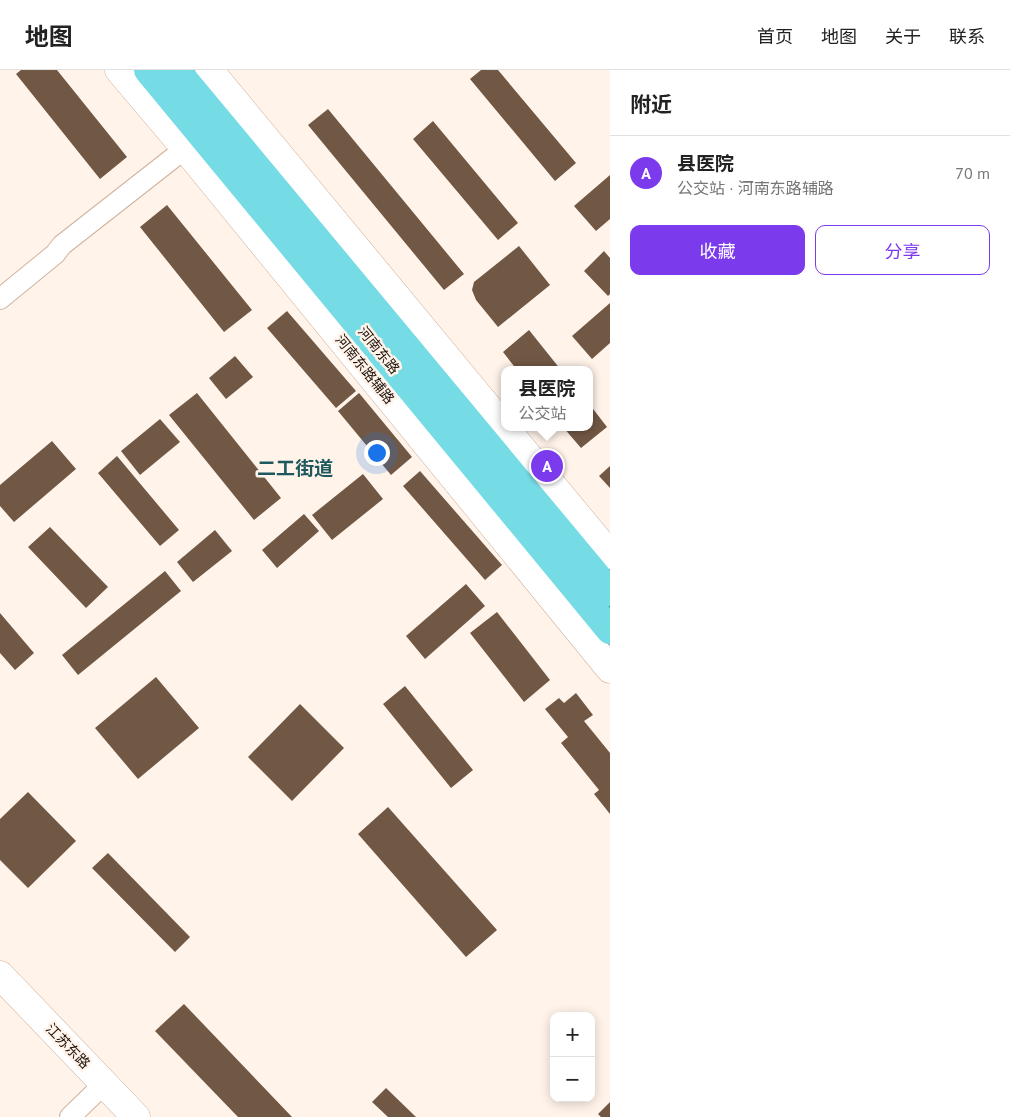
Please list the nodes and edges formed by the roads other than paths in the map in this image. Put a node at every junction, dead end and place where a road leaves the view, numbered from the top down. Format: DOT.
graph roads {
  1 [pos="119,70"];
  2 [pos="148,70"];
  3 [pos="176,70"];
  4 [pos="209,70"];
  5 [pos="202,135"];
  6 [pos="0,298"];
  7 [pos="501,423"];
  8 [pos="507,431"];
  9 [pos="610,555"];
  10 [pos="610,592"];
  11 [pos="610,630"];
  12 [pos="610,669"];
  13 [pos="0,975"];
  14 [pos="104,1084"];
  15 [pos="70,1117"];
  16 [pos="136,1117"];
  1 -- 5 [label="street, 河南东路辅路"];
  2 -- 5 [label="main road, 河南东路"];
  3 -- 5 [label="main road, 河南东路"];
  4 -- 7 [label="street"];
  5 -- 6 [label="street"];
  5 -- 10 [label="main road, 河南东路"];
  5 -- 11 [label="main road, 河南东路"];
  5 -- 12 [label="street, 河南东路辅路"];
  8 -- 9 [label="street"];
  13 -- 14 [label="street, 江苏东路"];
  14 -- 15 [label="street"];
  14 -- 16 [label="street, 江苏东路"];
}
